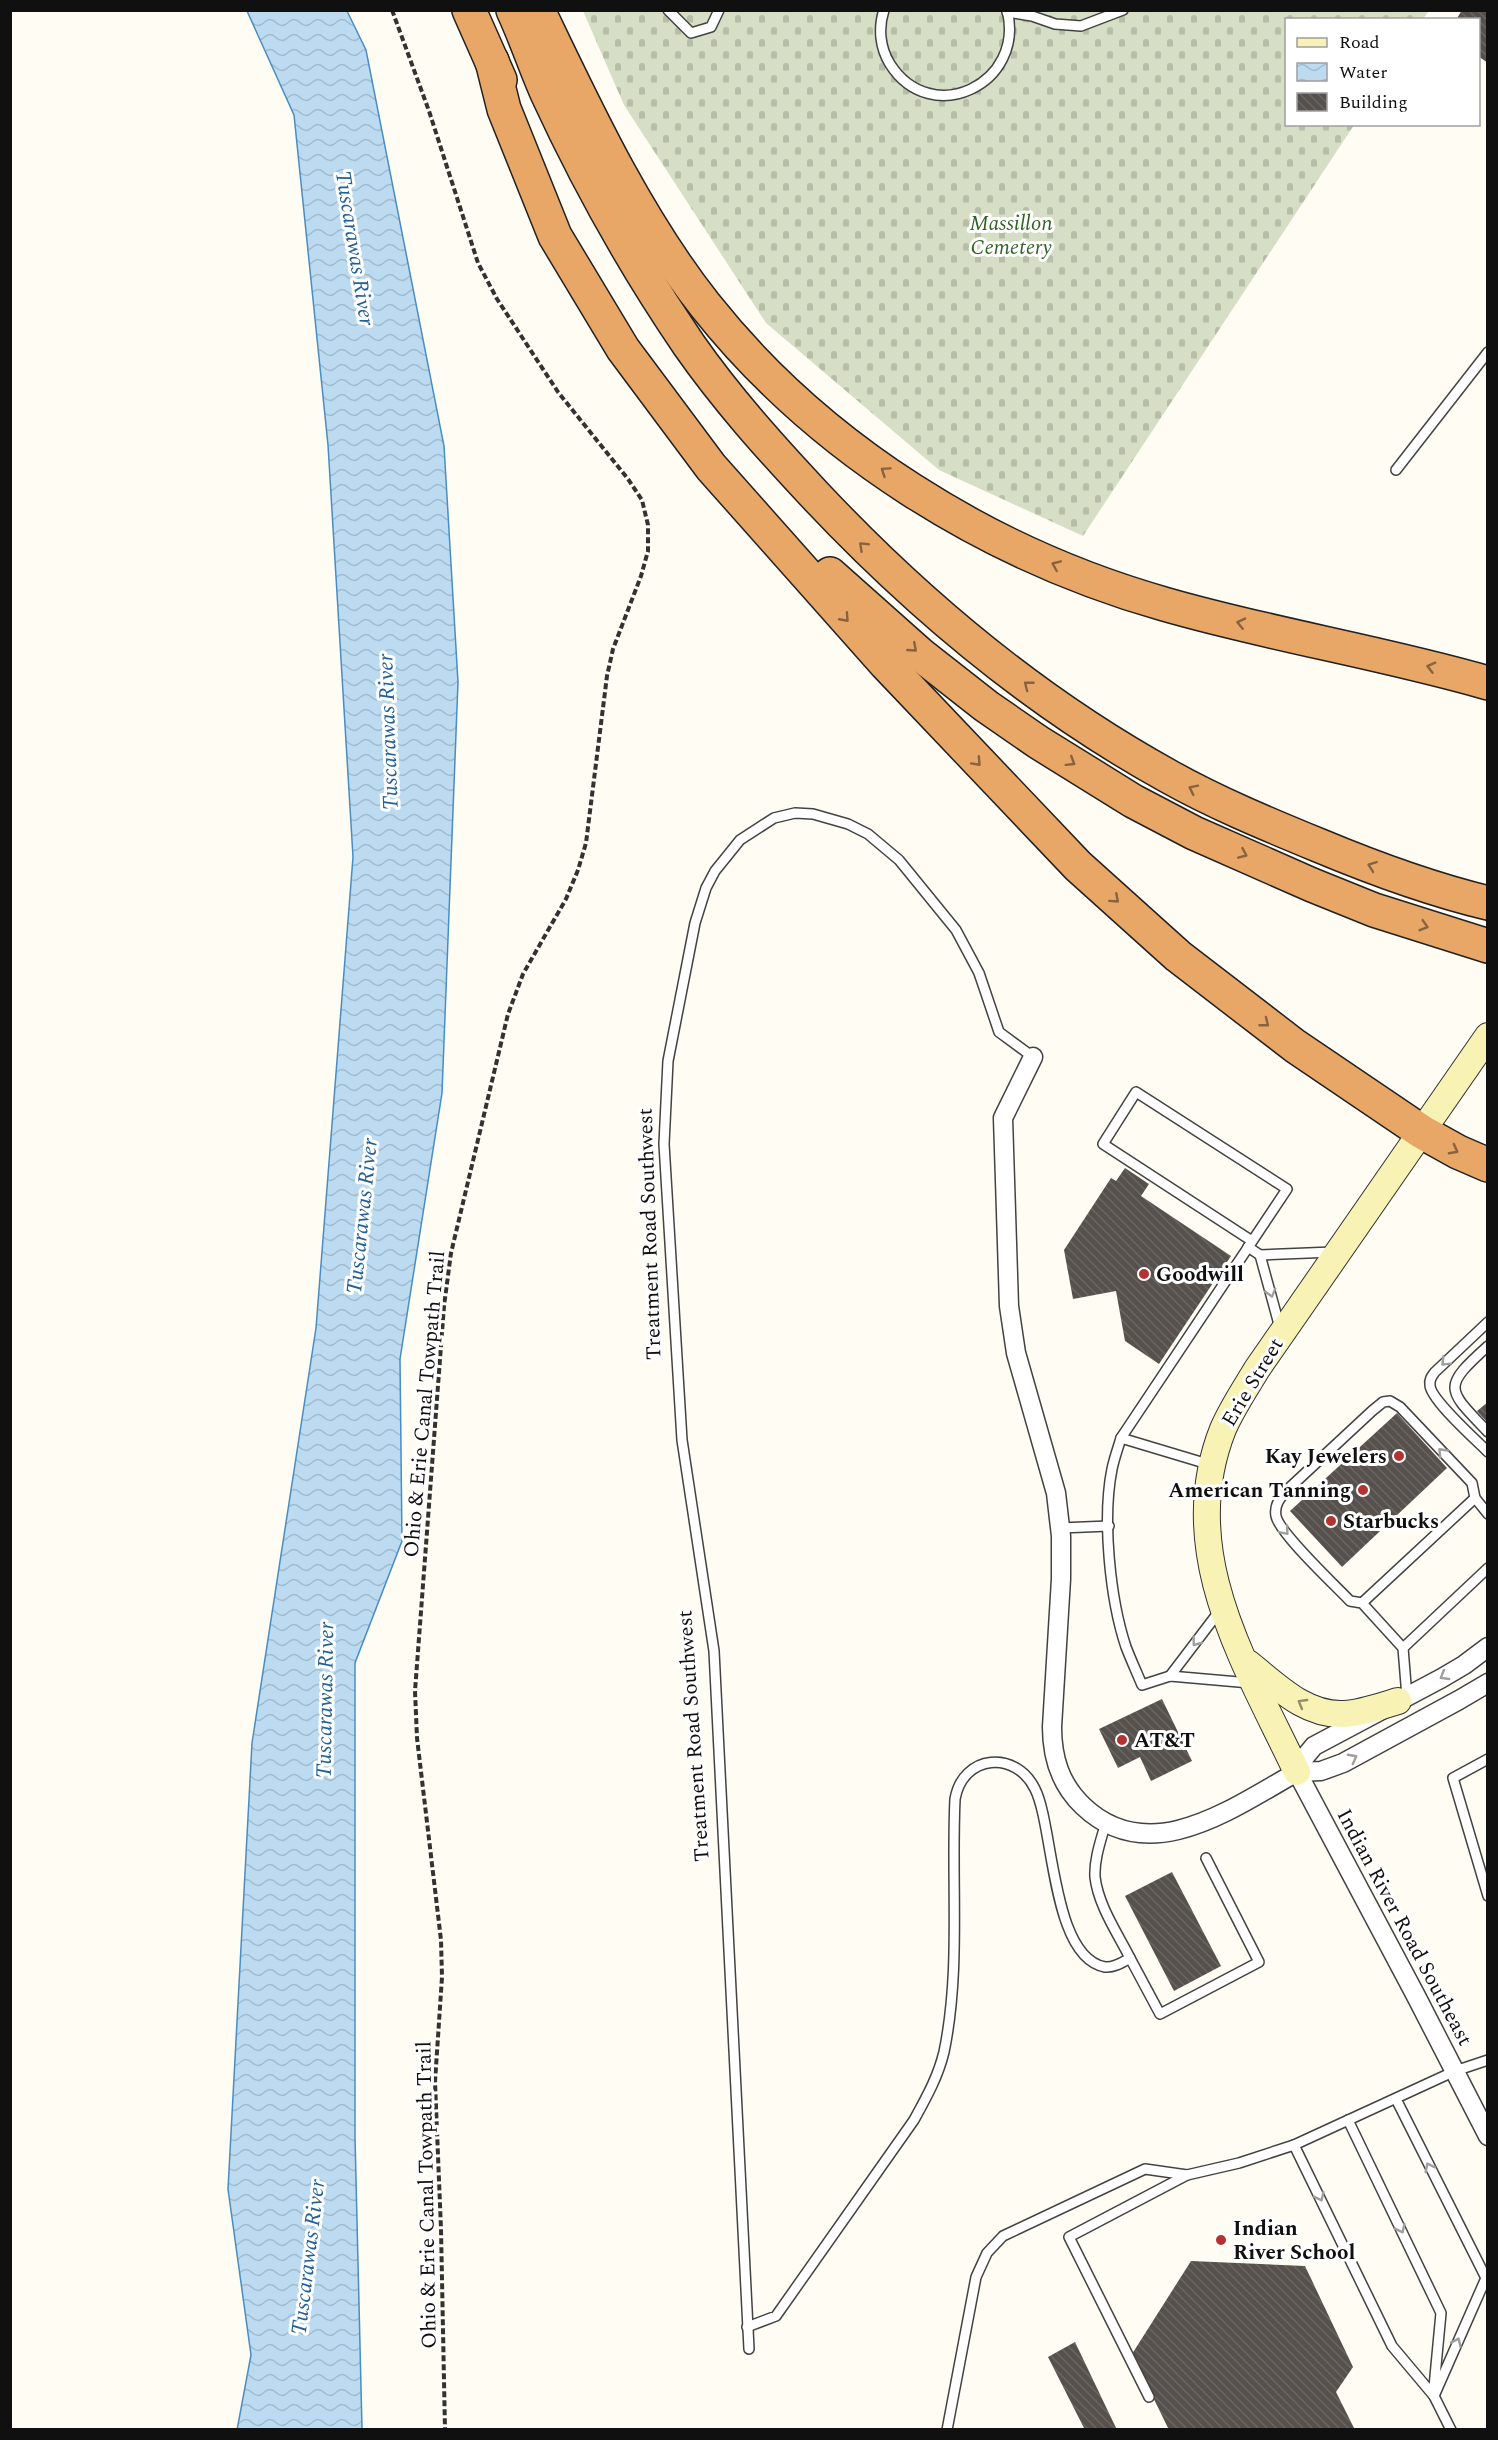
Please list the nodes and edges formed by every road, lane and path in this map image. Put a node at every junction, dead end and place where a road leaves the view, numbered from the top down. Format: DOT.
graph roads {
  1 [pos="392,10"];
  2 [pos="470,10"];
  3 [pos="513,10"];
  4 [pos="538,10"];
  5 [pos="668,10"];
  6 [pos="719,10"];
  7 [pos="884,10"];
  8 [pos="1123,10"];
  9 [pos="1007,11"];
  10 [pos="492,61"];
  11 [pos="1488,352"];
  12 [pos="1396,470"];
  13 [pos="1488,683"];
  14 [pos="1488,903"];
  15 [pos="1488,945"];
  16 [pos="1485,1040"];
  17 [pos="1033,1057"];
  18 [pos="1422,1132"];
  19 [pos="1488,1165"];
  20 [pos="1250,1244"];
  21 [pos="1337,1251"];
  22 [pos="1260,1255"];
  23 [pos="1488,1322"];
  24 [pos="1281,1332"];
  25 [pos="1488,1346"];
  26 [pos="1488,1432"];
  27 [pos="1121,1438"];
  28 [pos="1488,1452"];
  29 [pos="1214,1466"];
  30 [pos="1475,1497"];
  31 [pos="1488,1514"];
  32 [pos="1109,1526"];
  33 [pos="1060,1528"];
  34 [pos="1488,1568"];
  35 [pos="1362,1603"];
  36 [pos="1222,1608"];
  37 [pos="1488,1647"];
  38 [pos="1403,1648"];
  39 [pos="1244,1659"];
  40 [pos="1170,1676"];
  41 [pos="1255,1683"];
  42 [pos="1488,1683"];
  43 [pos="1403,1699"];
  44 [pos="1488,1759"];
  45 [pos="1297,1772"];
  46 [pos="1106,1822"];
  47 [pos="1206,1858"];
  48 [pos="1488,1896"];
  49 [pos="1130,1958"];
  50 [pos="1488,2060"];
  51 [pos="1455,2070"];
  52 [pos="1396,2099"];
  53 [pos="1348,2120"];
  54 [pos="1488,2136"];
  55 [pos="1294,2145"];
  56 [pos="1187,2175"];
  57 [pos="747,2326"];
  58 [pos="748,2349"];
  59 [pos="1434,2396"];
  60 [pos="1149,2397"];
  61 [pos="445,2430"];
  62 [pos="947,2430"];
  63 [pos="1451,2430"];
  1 -- 61 [label="path, Ohio & Erie Canal Towpath Trail"];
  2 -- 10 [label="highway"];
  14 -- 3 [label="highway, one-way"];
  13 -- 4 [label="highway, one-way"];
  5 -- 6 [label="lane"];
  7 -- 9 [label="lane"];
  8 -- 9 [label="lane"];
  10 -- 15 [label="highway, one-way"];
  10 -- 18 [label="highway, one-way"];
  11 -- 12 [label="lane"];
  16 -- 18 [label="street, Erie Street"];
  17 -- 33 [label="street, Treatment Road Southwest"];
  17 -- 57 [label="lane, Treatment Road Southwest"];
  18 -- 19 [label="highway, one-way"];
  18 -- 21 [label="street, Erie Street"];
  20 -- 20 [label="lane"];
  20 -- 22 [label="lane"];
  20 -- 27 [label="lane"];
  21 -- 22 [label="lane"];
  21 -- 24 [label="street, Erie Street"];
  22 -- 24 [label="lane, one-way"];
  23 -- 28 [label="lane, one-way"];
  24 -- 29 [label="street, Erie Street"];
  25 -- 26 [label="lane"];
  27 -- 29 [label="lane"];
  27 -- 32 [label="lane"];
  29 -- 36 [label="street, Erie Street"];
  30 -- 31 [label="lane"];
  30 -- 35 [label="lane"];
  30 -- 35 [label="lane, one-way"];
  32 -- 33 [label="lane"];
  32 -- 40 [label="lane"];
  33 -- 46 [label="street, Treatment Road Southwest"];
  34 -- 38 [label="lane"];
  35 -- 38 [label="lane"];
  36 -- 39 [label="street, Erie Street"];
  36 -- 40 [label="lane, one-way"];
  37 -- 43 [label="street, one-way"];
  38 -- 43 [label="lane"];
  39 -- 41 [label="street, Erie Street"];
  43 -- 39 [label="street, one-way"];
  40 -- 41 [label="lane"];
  41 -- 45 [label="street, Erie Street"];
  45 -- 42 [label="street, one-way"];
  43 -- 45 [label="street"];
  44 -- 48 [label="lane"];
  45 -- 46 [label="street, Treatment Road Southwest"];
  45 -- 51 [label="street, Indian River Road Southeast"];
  46 -- 49 [label="lane"];
  47 -- 49 [label="lane"];
  49 -- 57 [label="lane"];
  50 -- 51 [label="lane"];
  51 -- 52 [label="lane"];
  51 -- 54 [label="street, Indian River Road Southeast"];
  52 -- 53 [label="lane"];
  59 -- 52 [label="lane, one-way"];
  53 -- 55 [label="lane"];
  53 -- 59 [label="lane, one-way"];
  55 -- 56 [label="lane"];
  55 -- 59 [label="lane, one-way"];
  56 -- 60 [label="lane"];
  56 -- 62 [label="lane"];
  57 -- 58 [label="lane, Treatment Road Southwest"];
  59 -- 63 [label="lane"];
}
